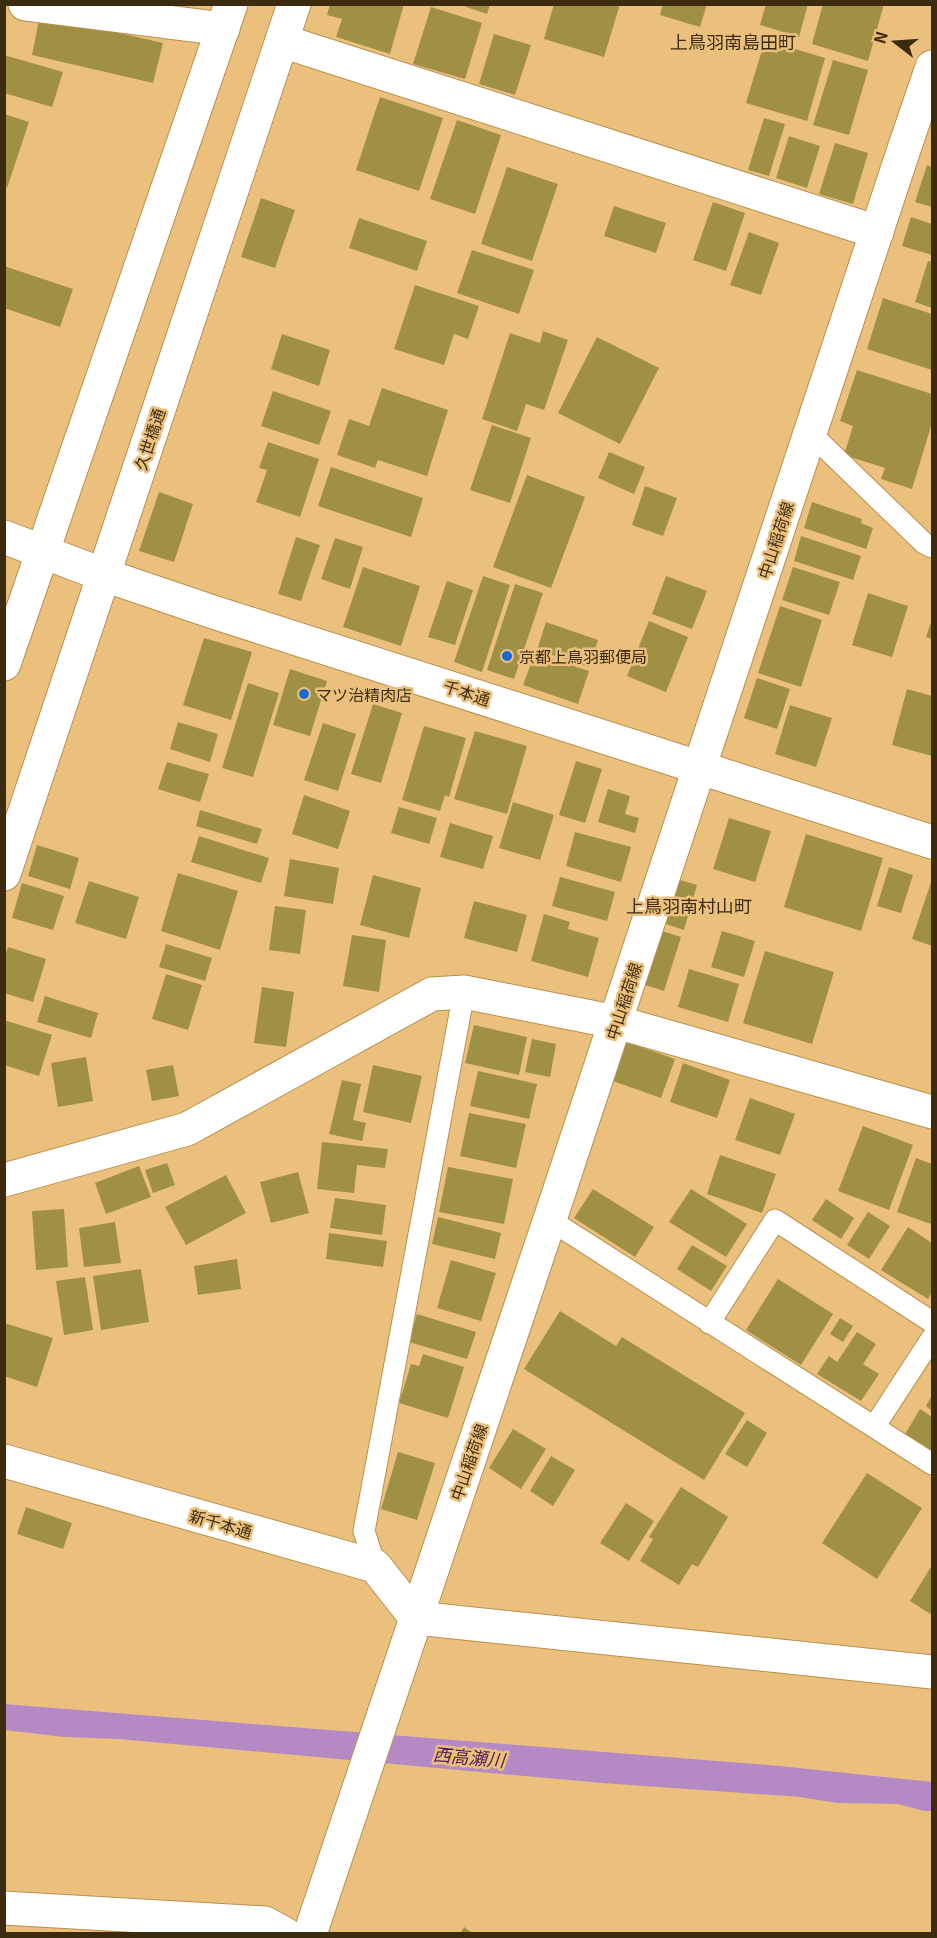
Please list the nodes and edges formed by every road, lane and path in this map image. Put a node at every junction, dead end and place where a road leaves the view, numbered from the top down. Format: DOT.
graph roads {
  1 [pos="25,4"];
  2 [pos="294,4"];
  3 [pos="227,16"];
  4 [pos="282,41"];
  5 [pos="933,67"];
  6 [pos="877,232"];
  7 [pos="810,433"];
  8 [pos="4,537"];
  9 [pos="933,547"];
  10 [pos="43,551"];
  11 [pos="104,575"];
  12 [pos="4,664"];
  13 [pos="700,766"];
  14 [pos="933,842"];
  15 [pos="4,874"];
  16 [pos="464,992"];
  17 [pos="616,1022"];
  18 [pos="933,1112"];
  19 [pos="4,1180"];
  20 [pos="550,1220"];
  21 [pos="933,1322"];
  22 [pos="709,1323"];
  23 [pos="933,1338"];
  24 [pos="874,1427"];
  25 [pos="4,1461"];
  26 [pos="933,1464"];
  27 [pos="375,1566"];
  28 [pos="411,1632"];
  29 [pos="933,1672"];
  30 [pos="4,1908"];
  31 [pos="285,1934"];
  32 [pos="310,1934"];
  1 -- 3 [label="street"];
  2 -- 4 [label="street, 久世橋通"];
  3 -- 10 [label="street"];
  4 -- 6 [label="street"];
  4 -- 11 [label="street, 久世橋通"];
  5 -- 6 [label="street, 中山稲荷線"];
  6 -- 7 [label="street, 中山稲荷線"];
  7 -- 9 [label="lane"];
  7 -- 13 [label="street, 中山稲荷線"];
  8 -- 10 [label="street, 千本通"];
  10 -- 11 [label="street, 千本通"];
  10 -- 12 [label="street"];
  11 -- 13 [label="street, 千本通"];
  11 -- 15 [label="street, 久世橋通"];
  13 -- 14 [label="street, 千本通"];
  13 -- 17 [label="street, 中山稲荷線"];
  16 -- 17 [label="street"];
  16 -- 19 [label="street"];
  16 -- 27 [label="lane"];
  17 -- 18 [label="street"];
  17 -- 20 [label="street, 中山稲荷線"];
  20 -- 22 [label="lane"];
  20 -- 28 [label="street, 中山稲荷線"];
  21 -- 22 [label="lane"];
  22 -- 24 [label="lane"];
  23 -- 24 [label="lane"];
  24 -- 26 [label="lane"];
  25 -- 27 [label="street, 新千本通"];
  27 -- 28 [label="street"];
  28 -- 29 [label="street"];
  28 -- 32 [label="street, 中山稲荷線"];
  30 -- 31 [label="street"];
}
